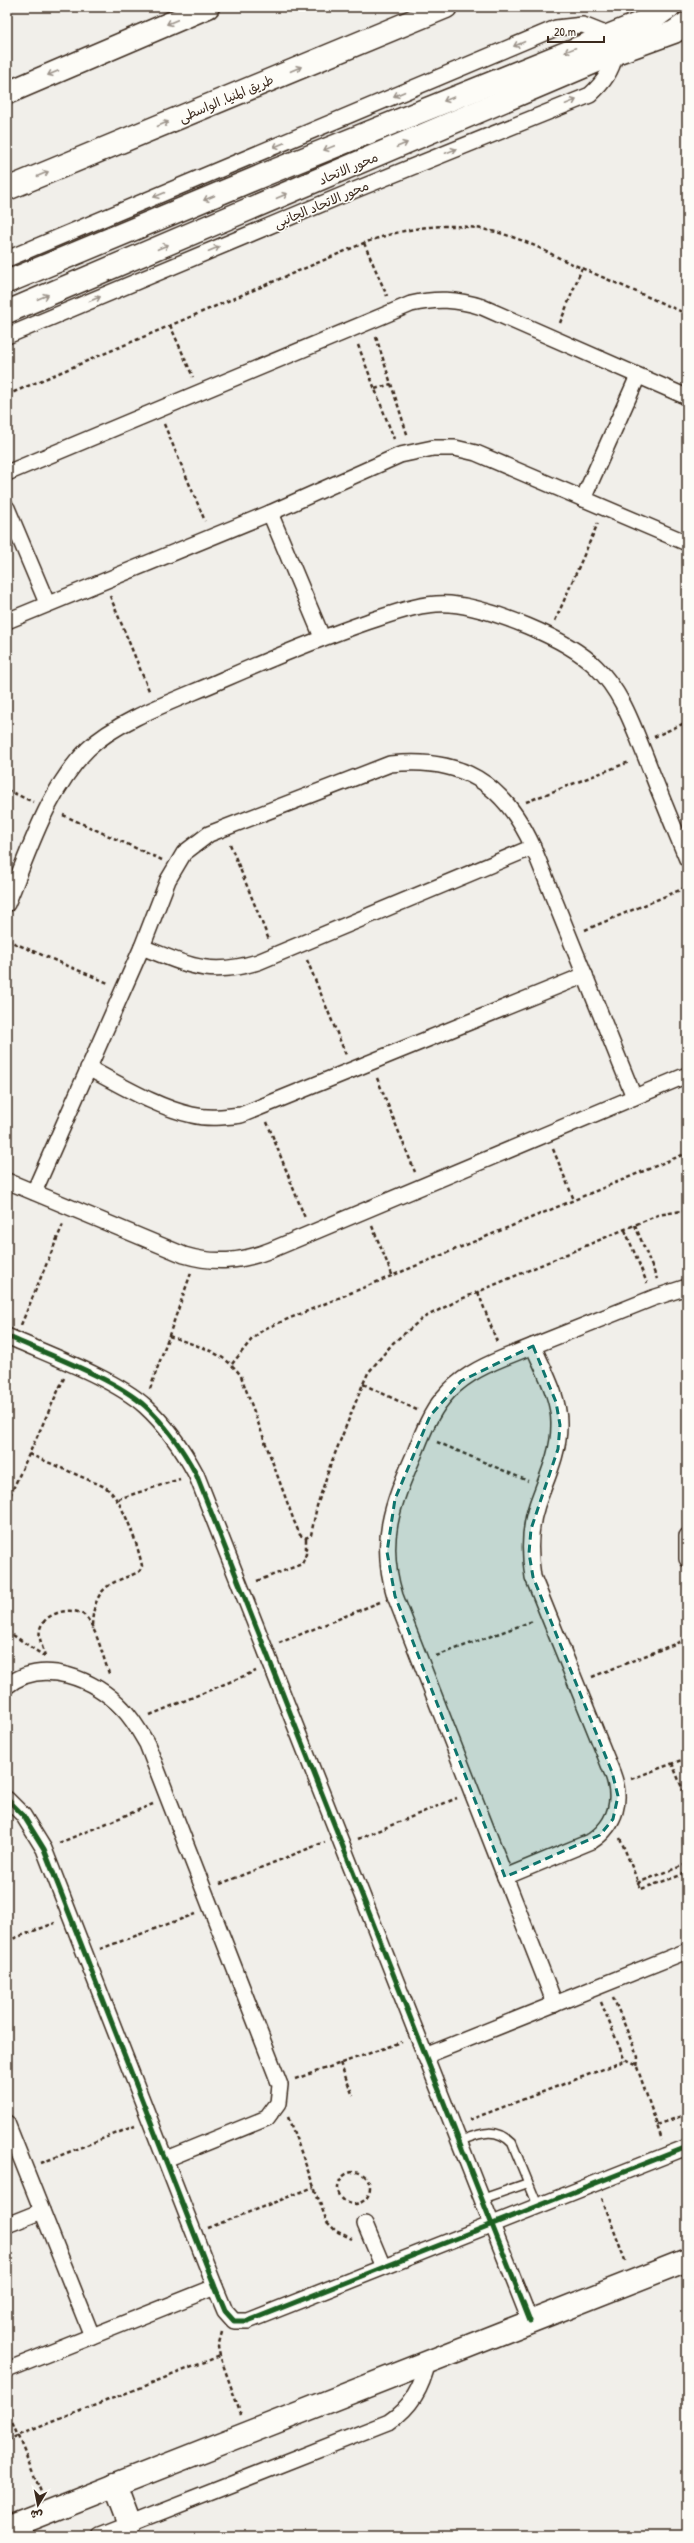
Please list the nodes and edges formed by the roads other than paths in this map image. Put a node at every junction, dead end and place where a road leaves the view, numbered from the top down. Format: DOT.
graph roads {
  1 [pos="208,7"];
  2 [pos="446,7"];
  3 [pos="669,7"];
  4 [pos="687,23"];
  5 [pos="612,44"];
  6 [pos="7,93"];
  7 [pos="7,189"];
  8 [pos="7,259"];
  9 [pos="7,282"];
  10 [pos="7,312"];
  11 [pos="7,336"];
  12 [pos="638,376"];
  13 [pos="687,397"];
  14 [pos="7,473"];
  15 [pos="583,499"];
  16 [pos="7,508"];
  17 [pos="270,513"];
  18 [pos="687,543"];
  19 [pos="47,603"];
  20 [pos="7,621"];
  21 [pos="322,637"];
  22 [pos="533,847"];
  23 [pos="687,859"];
  24 [pos="7,904"];
  25 [pos="142,947"];
  26 [pos="585,975"];
  27 [pos="88,1068"];
  28 [pos="687,1075"];
  29 [pos="634,1096"];
  30 [pos="7,1181"];
  31 [pos="34,1192"];
  32 [pos="687,1287"];
  33 [pos="11,1338"];
  34 [pos="533,1346"];
  35 [pos="687,1536"];
  36 [pos="687,1559"];
  37 [pos="7,1686"];
  38 [pos="7,1799"];
  39 [pos="505,1877"];
  40 [pos="685,1957"];
  41 [pos="555,2004"];
  42 [pos="425,2056"];
  43 [pos="7,2123"];
  44 [pos="459,2141"];
  45 [pos="687,2147"];
  46 [pos="166,2159"];
  47 [pos="528,2183"];
  48 [pos="482,2199"];
  49 [pos="538,2206"];
  50 [pos="42,2211"];
  51 [pos="365,2224"];
  52 [pos="492,2224"];
  53 [pos="7,2225"];
  54 [pos="687,2260"];
  55 [pos="382,2267"];
  56 [pos="215,2287"];
  57 [pos="530,2321"];
  58 [pos="92,2336"];
  59 [pos="428,2361"];
  60 [pos="7,2370"];
  61 [pos="115,2485"];
  62 [pos="7,2528"];
  63 [pos="114,2532"];
  1 -- 6 [label="street, one-way"];
  7 -- 2 [label="street, طريق المنيا, الواسطى, one-way"];
  3 -- 5 [label="street, محور الاتحاد"];
  4 -- 5 [label="street, محور الاتحاد"];
  5 -- 8 [label="street, one-way"];
  5 -- 9 [label="street, محور الاتحاد, one-way"];
  10 -- 5 [label="street, محور الاتحاد, one-way"];
  11 -- 5 [label="street, محور الاتحاد الجانبى, one-way"];
  12 -- 13 [label="street"];
  12 -- 14 [label="street"];
  12 -- 15 [label="street"];
  15 -- 17 [label="street"];
  15 -- 18 [label="street"];
  16 -- 19 [label="street"];
  17 -- 19 [label="street"];
  17 -- 21 [label="street"];
  19 -- 20 [label="street"];
  21 -- 23 [label="street"];
  21 -- 24 [label="street"];
  22 -- 25 [label="street"];
  22 -- 25 [label="street"];
  22 -- 26 [label="street"];
  25 -- 27 [label="street"];
  26 -- 27 [label="street"];
  26 -- 29 [label="street"];
  27 -- 31 [label="street"];
  28 -- 29 [label="street"];
  29 -- 31 [label="street"];
  30 -- 31 [label="street"];
  32 -- 34 [label="street"];
  33 -- 42 [label="street"];
  34 -- 39 [label="street"];
  34 -- 39 [label="street"];
  35 -- 36 [label="street"];
  37 -- 46 [label="street"];
  38 -- 46 [label="street"];
  39 -- 41 [label="street"];
  40 -- 41 [label="street"];
  41 -- 42 [label="street"];
  42 -- 44 [label="street"];
  43 -- 50 [label="street"];
  44 -- 47 [label="lane"];
  44 -- 48 [label="street"];
  45 -- 49 [label="street"];
  46 -- 56 [label="street"];
  47 -- 48 [label="lane"];
  47 -- 49 [label="lane"];
  48 -- 52 [label="street"];
  49 -- 52 [label="street"];
  50 -- 53 [label="street"];
  50 -- 58 [label="street"];
  51 -- 55 [label="street"];
  52 -- 55 [label="street"];
  52 -- 57 [label="street"];
  54 -- 57 [label="street"];
  55 -- 56 [label="street"];
  56 -- 58 [label="street"];
  57 -- 59 [label="street"];
  58 -- 60 [label="street"];
  59 -- 61 [label="street"];
  59 -- 63 [label="street"];
  61 -- 62 [label="street"];
  61 -- 63 [label="street"];
}
